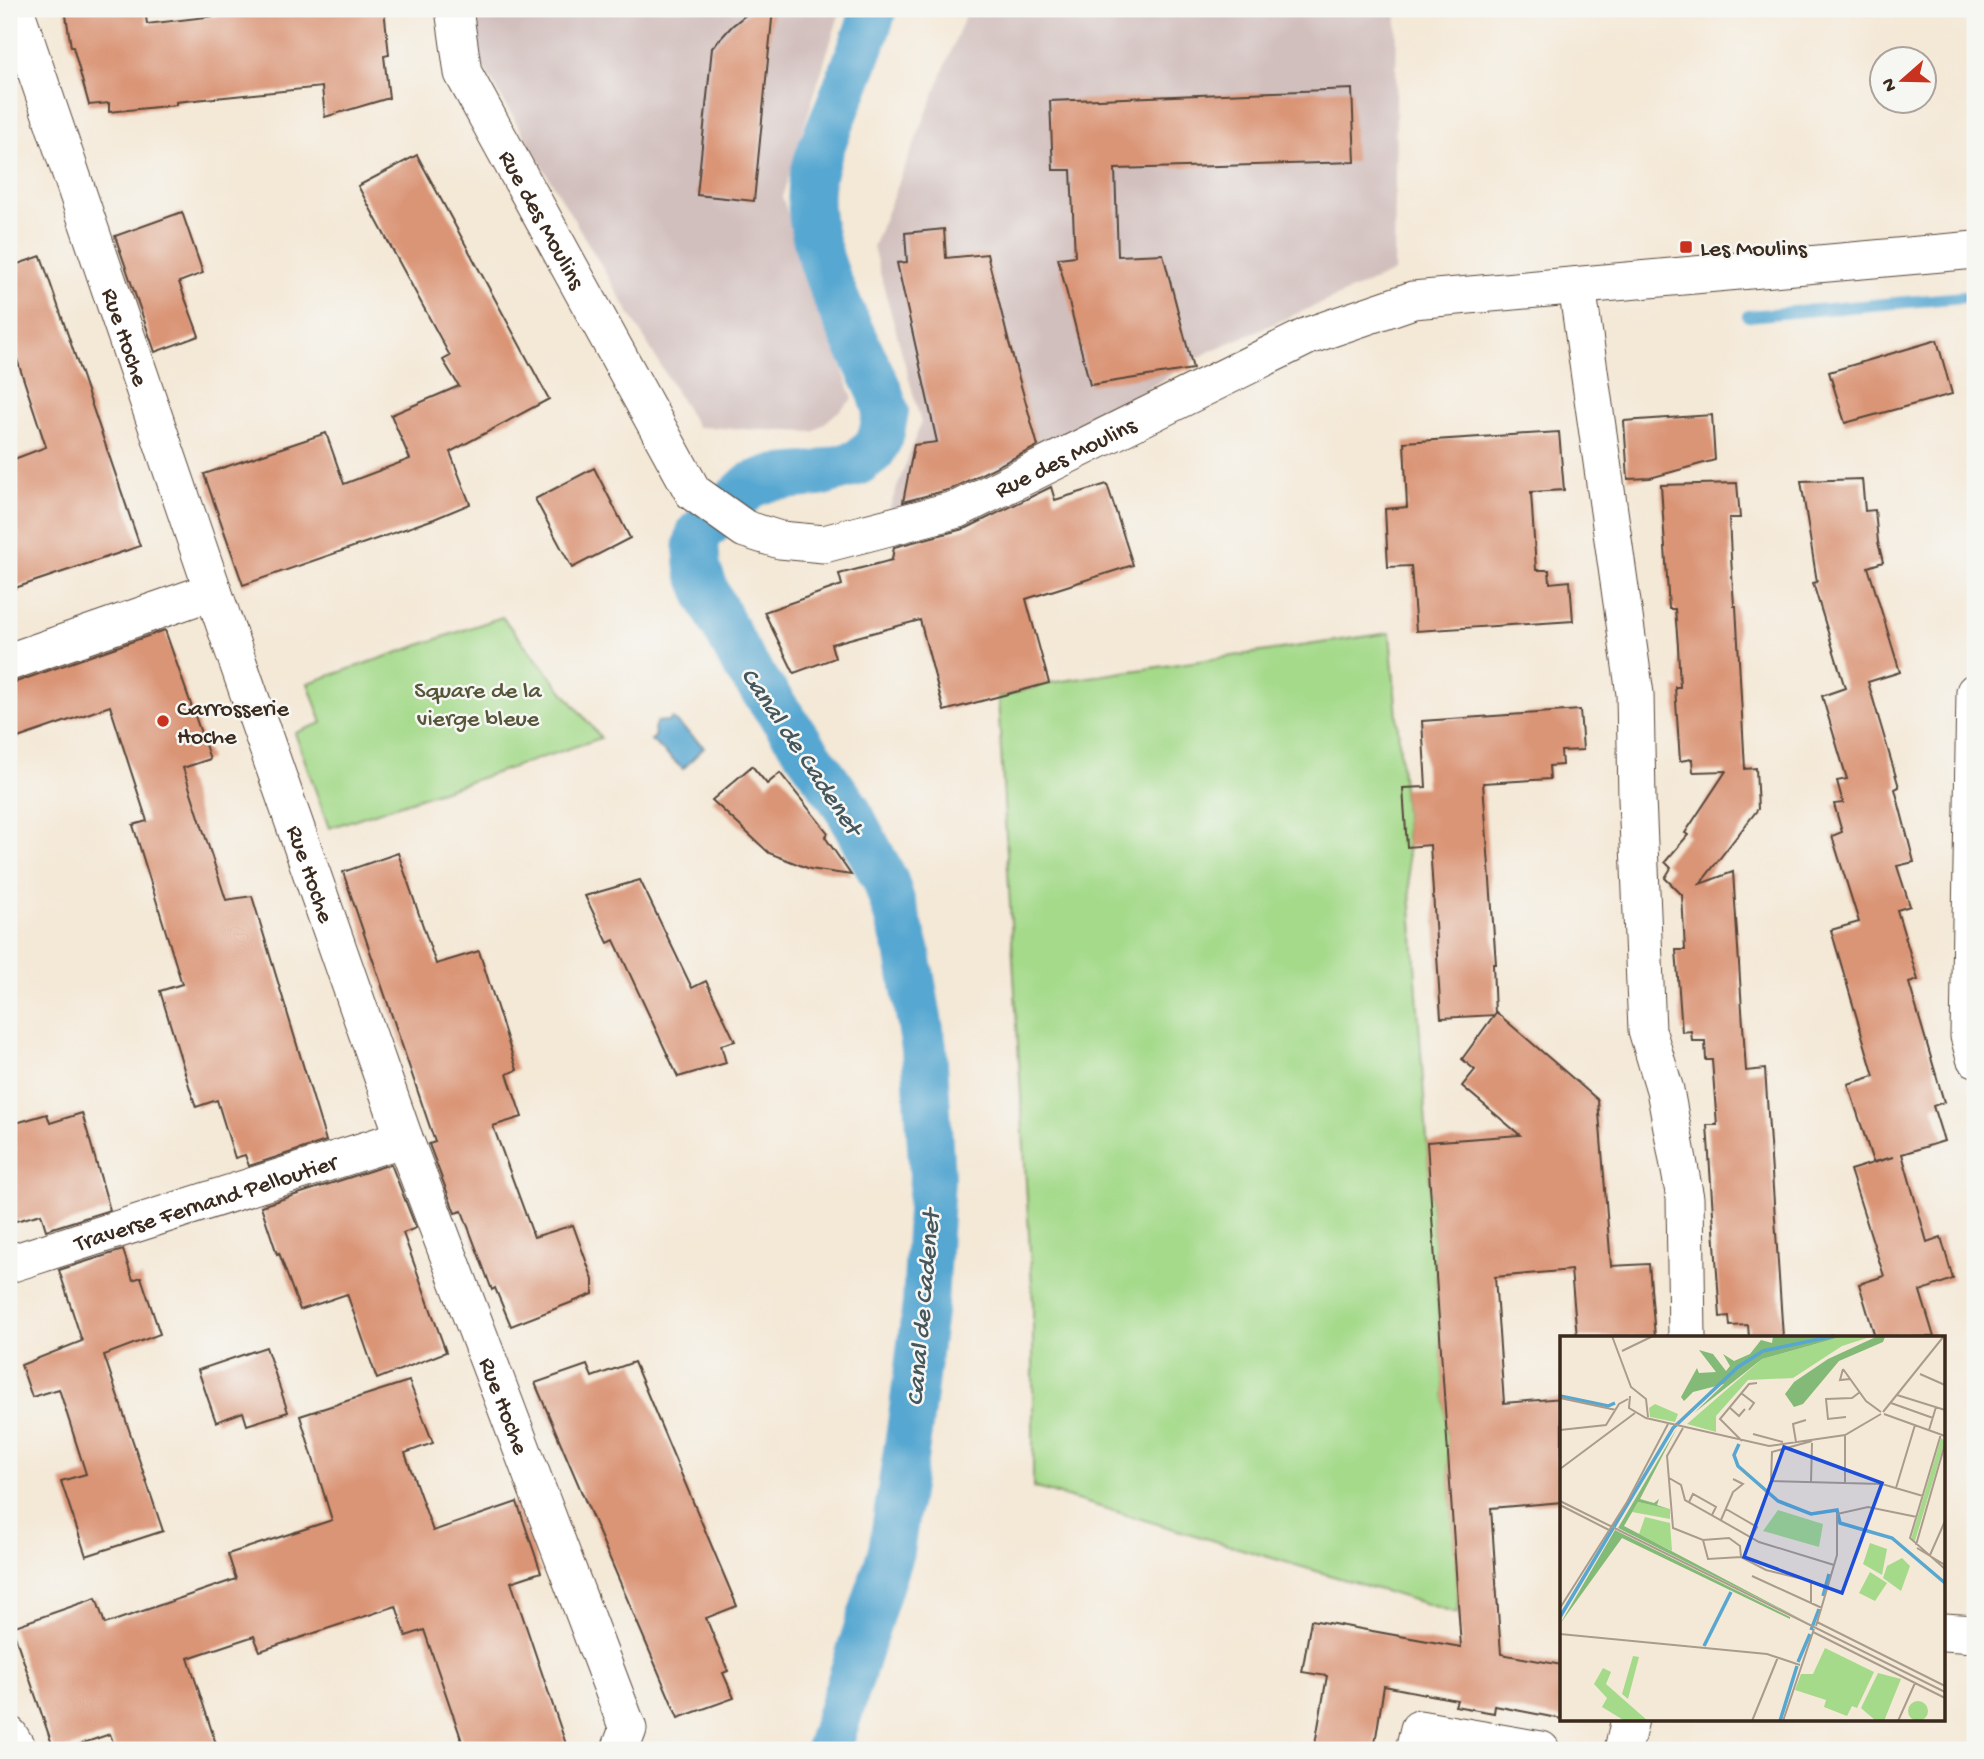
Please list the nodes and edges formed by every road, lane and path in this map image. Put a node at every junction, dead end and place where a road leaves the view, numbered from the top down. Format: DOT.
graph roads {
  1 [pos="15,9"];
  2 [pos="454,9"];
  3 [pos="1975,250"];
  4 [pos="1577,286"];
  5 [pos="213,591"];
  6 [pos="9,663"];
  7 [pos="1975,692"];
  8 [pos="1975,1058"];
  9 [pos="404,1138"];
  10 [pos="9,1264"];
  11 [pos="1687,1336"];
  12 [pos="1946,1632"];
  13 [pos="1975,1634"];
  14 [pos="1630,1720"];
  15 [pos="9,1735"];
  16 [pos="624,1740"];
  17 [pos="18,1750"];
  18 [pos="1414,1750"];
  19 [pos="1541,1750"];
  20 [pos="1623,1750"];
  1 -- 5 [label="street, Rue Hoche"];
  2 -- 4 [label="street, Rue des Moulins"];
  3 -- 4 [label="street, Rue des Moulins"];
  4 -- 11 [label="street"];
  5 -- 6 [label="street"];
  5 -- 9 [label="street, Rue Hoche"];
  7 -- 8 [label="street"];
  9 -- 10 [label="street, Traverse Fernand Pelloutier"];
  9 -- 16 [label="street, Rue Hoche"];
  12 -- 13 [label="street"];
  14 -- 20 [label="street"];
  15 -- 17 [label="street"];
  18 -- 19 [label="street"];
}
